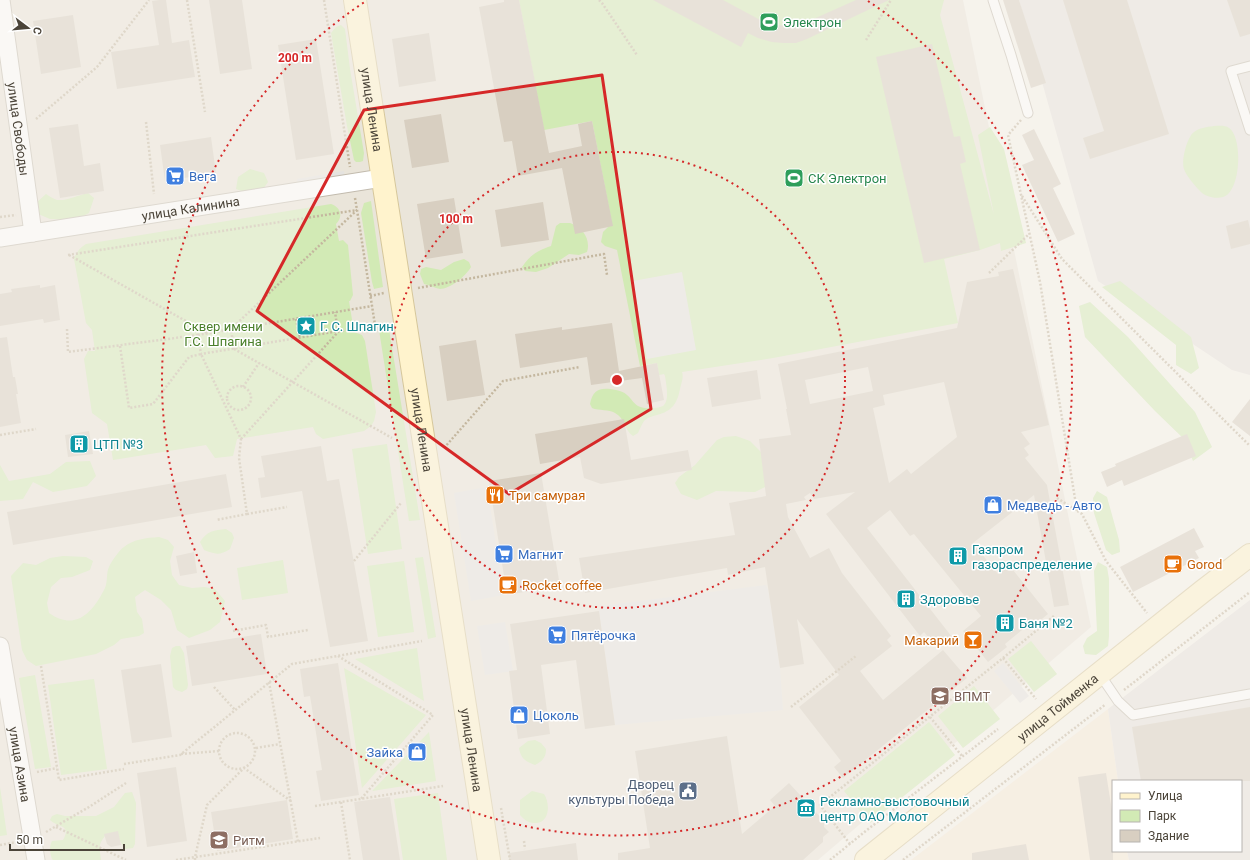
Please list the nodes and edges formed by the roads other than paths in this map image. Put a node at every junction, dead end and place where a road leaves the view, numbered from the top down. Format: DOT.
graph roads {
  1 [pos="1,0"];
  2 [pos="355,0"];
  3 [pos="993,0"];
  4 [pos="1250,66"];
  5 [pos="1028,113"];
  6 [pos="1250,130"];
  7 [pos="382,178"];
  8 [pos="33,233"];
  9 [pos="0,238"];
  10 [pos="1250,555"];
  11 [pos="0,646"];
  12 [pos="1099,674"];
  13 [pos="1250,694"];
  14 [pos="36,860"];
  15 [pos="489,860"];
  16 [pos="866,860"];
  1 -- 8 [label="street, улица Свободы"];
  2 -- 7 [label="street, улица Ленина"];
  3 -- 5 [label="lane"];
  4 -- 6 [label="lane"];
  7 -- 8 [label="street, улица Калинина"];
  7 -- 15 [label="street, улица Ленина"];
  8 -- 9 [label="street, улица Калинина"];
  10 -- 12 [label="street, улица Тойменка"];
  11 -- 14 [label="street, улица Азина"];
  12 -- 13 [label="lane"];
  12 -- 16 [label="street, улица Тойменка"];
}
